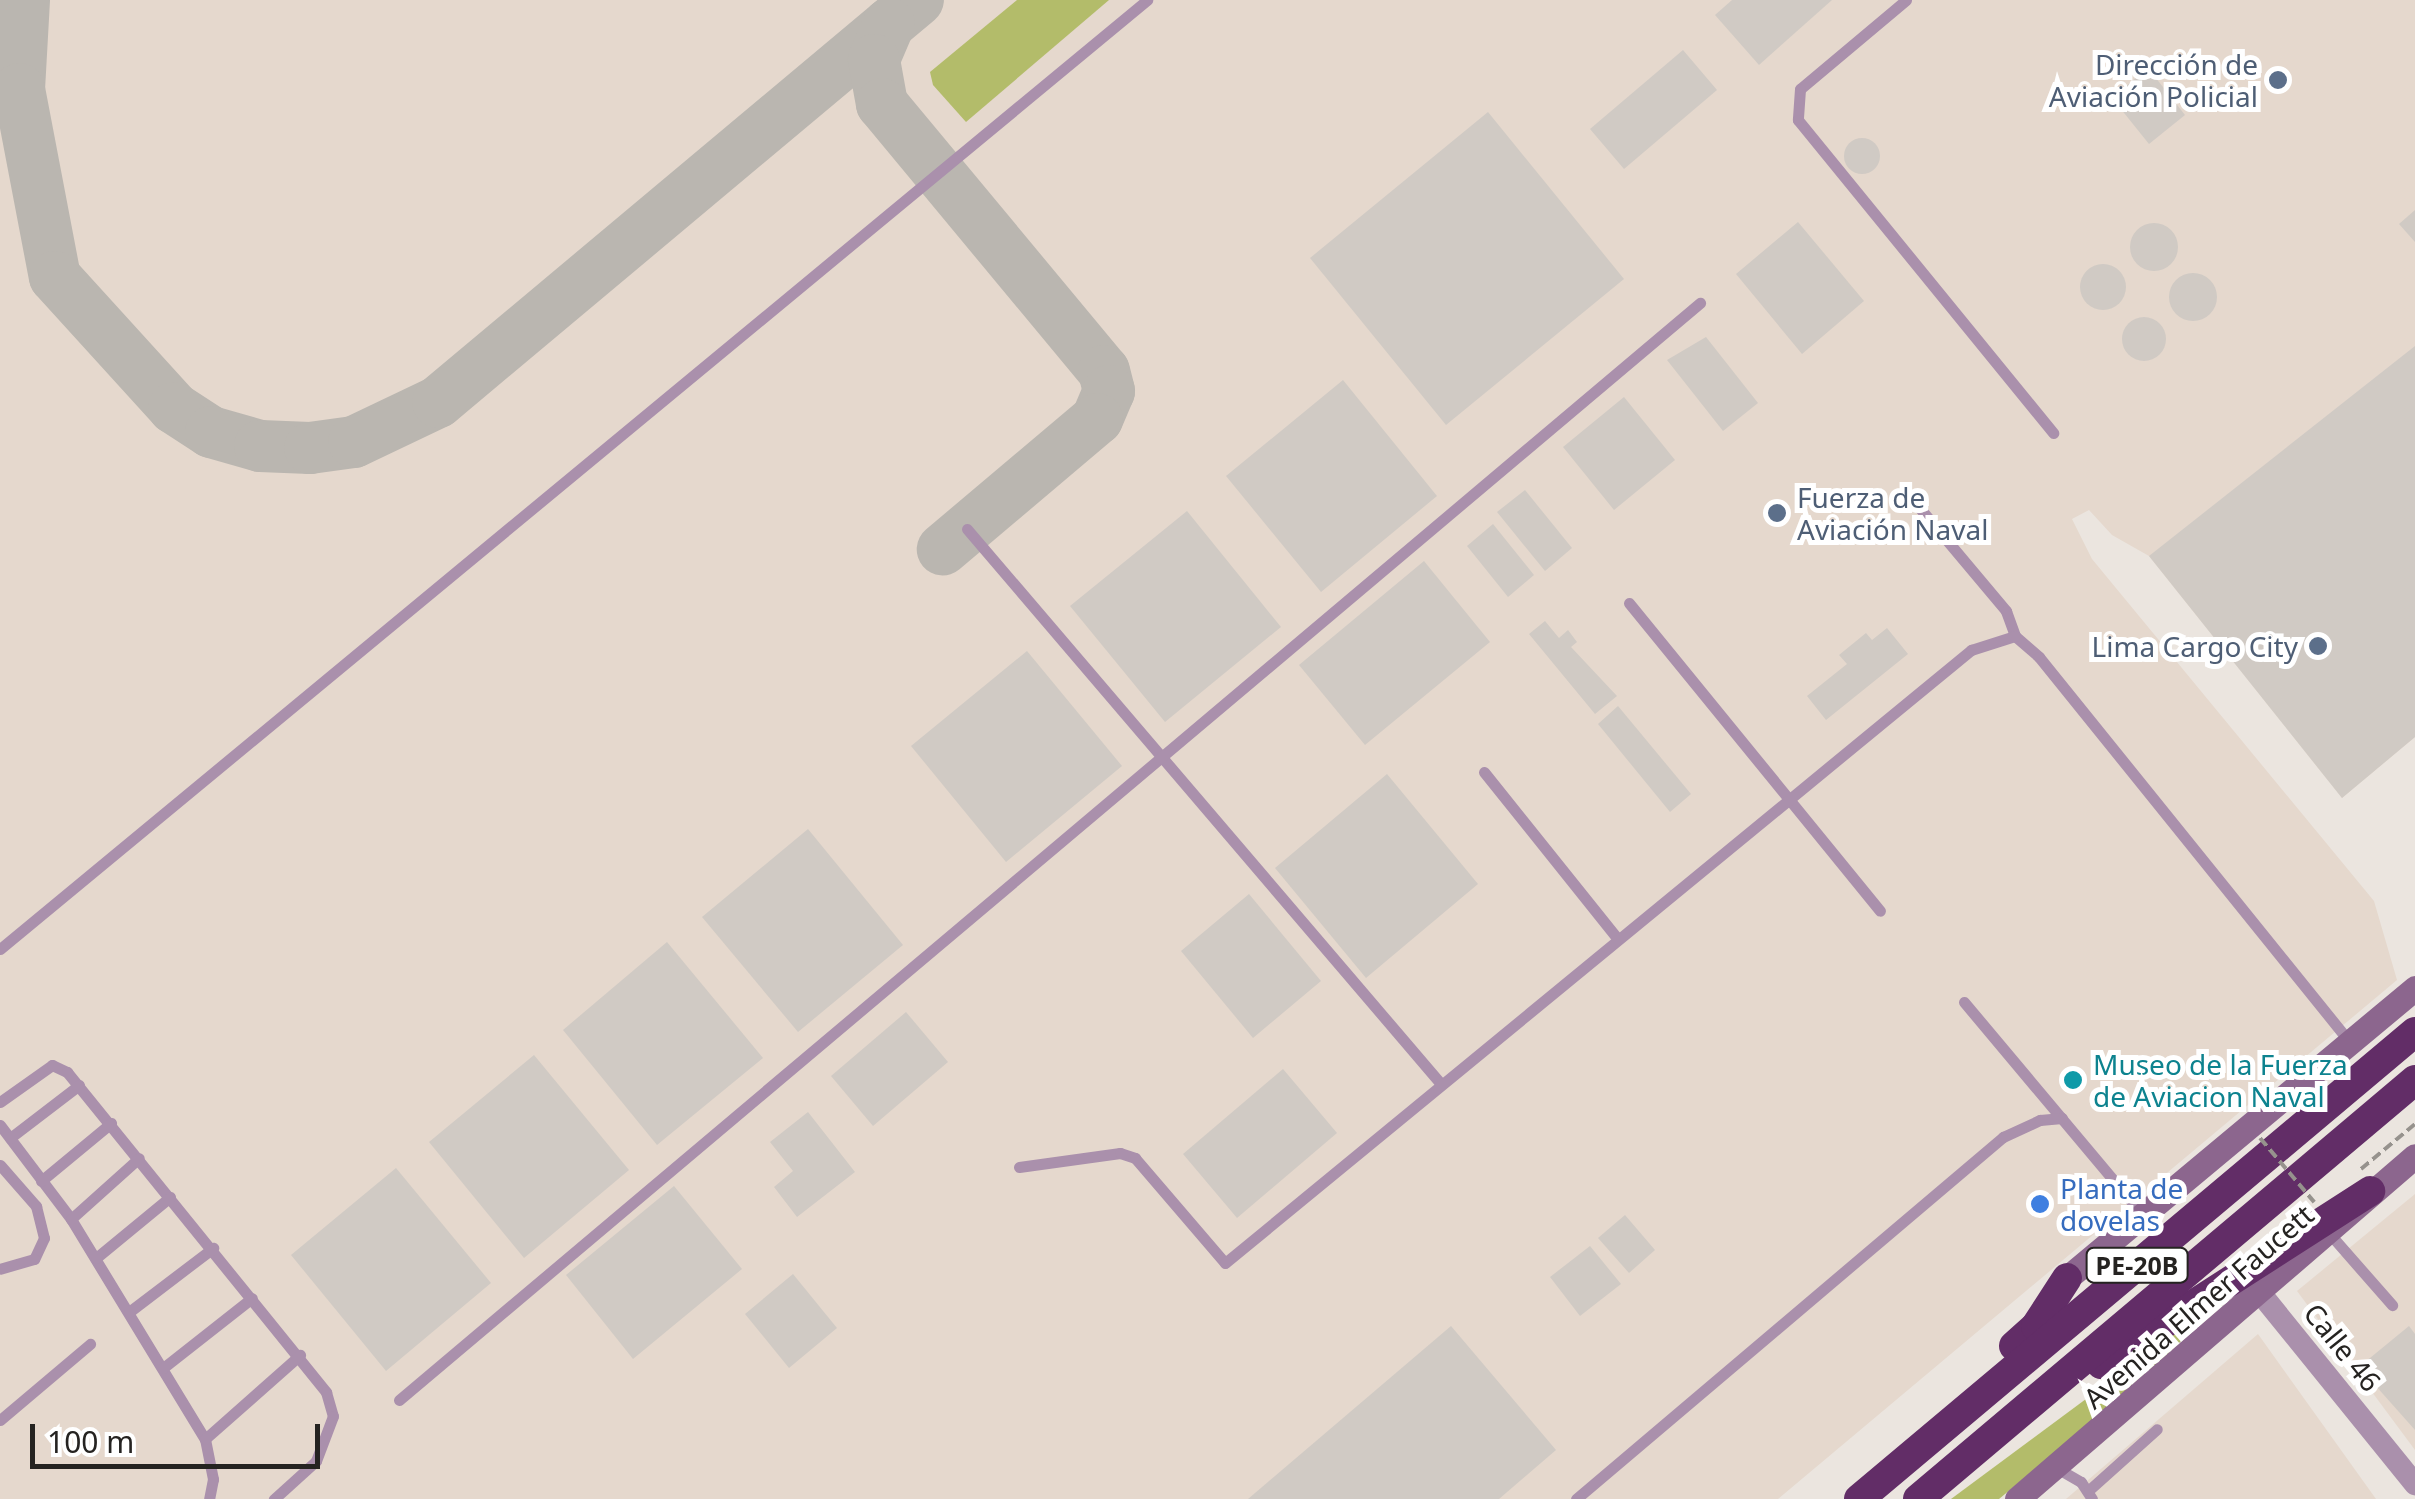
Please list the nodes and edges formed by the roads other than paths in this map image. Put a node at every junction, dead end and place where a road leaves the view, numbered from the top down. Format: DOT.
graph roads {
  1 [pos="1147,0"];
  2 [pos="1906,0"];
  3 [pos="1700,304"];
  4 [pos="2052,433"];
  5 [pos="1913,500"];
  6 [pos="968,529"];
  7 [pos="1629,603"];
  8 [pos="2015,636"];
  9 [pos="1161,756"];
  10 [pos="1484,772"];
  11 [pos="1790,797"];
  12 [pos="1880,911"];
  13 [pos="1618,939"];
  14 [pos="0,949"];
  15 [pos="2415,988"];
  16 [pos="1964,1002"];
  17 [pos="2415,1032"];
  18 [pos="2350,1042"];
  19 [pos="2415,1080"];
  20 [pos="1441,1084"];
  21 [pos="78,1085"];
  22 [pos="0,1102"];
  23 [pos="2062,1118"];
  24 [pos="111,1123"];
  25 [pos="0,1125"];
  26 [pos="10,1138"];
  27 [pos="2415,1156"];
  28 [pos="139,1158"];
  29 [pos="0,1165"];
  30 [pos="1019,1166"];
  31 [pos="41,1181"];
  32 [pos="2363,1182"];
  33 [pos="170,1197"];
  34 [pos="2143,1215"];
  35 [pos="70,1218"];
  36 [pos="2329,1232"];
  37 [pos="212,1248"];
  38 [pos="96,1258"];
  39 [pos="0,1269"];
  40 [pos="2067,1278"];
  41 [pos="2261,1294"];
  42 [pos="252,1298"];
  43 [pos="2392,1306"];
  44 [pos="129,1312"];
  45 [pos="90,1344"];
  46 [pos="300,1355"];
  47 [pos="163,1368"];
  48 [pos="399,1400"];
  49 [pos="2018,1415"];
  50 [pos="0,1420"];
  51 [pos="2157,1430"];
  52 [pos="205,1439"];
  53 [pos="1914,1452"];
  54 [pos="2055,1467"];
  55 [pos="2415,1484"];
  56 [pos="2090,1495"];
  57 [pos="208,1499"];
  58 [pos="274,1499"];
  59 [pos="1576,1499"];
  60 [pos="1859,1499"];
  61 [pos="1918,1499"];
  62 [pos="2017,1499"];
  1 -- 14 [label="lane"];
  2 -- 4 [label="lane"];
  3 -- 9 [label="lane"];
  5 -- 8 [label="lane"];
  6 -- 9 [label="lane"];
  7 -- 11 [label="lane"];
  8 -- 11 [label="lane"];
  8 -- 18 [label="lane"];
  9 -- 20 [label="lane"];
  9 -- 48 [label="lane"];
  10 -- 13 [label="lane"];
  11 -- 12 [label="lane"];
  11 -- 13 [label="lane"];
  13 -- 20 [label="lane"];
  15 -- 18 [label="main road"];
  16 -- 23 [label="lane"];
  17 -- 53 [label="highway, PE-20B"];
  18 -- 34 [label="main road"];
  19 -- 49 [label="highway, PE-20B"];
  20 -- 30 [label="lane"];
  21 -- 22 [label="lane"];
  21 -- 24 [label="lane"];
  21 -- 26 [label="lane"];
  23 -- 34 [label="lane"];
  23 -- 59 [label="lane"];
  24 -- 28 [label="lane"];
  24 -- 31 [label="lane"];
  25 -- 26 [label="lane"];
  26 -- 31 [label="lane"];
  27 -- 32 [label="main road, Avenida Elmer Faucett"];
  28 -- 33 [label="lane"];
  28 -- 35 [label="lane"];
  29 -- 39 [label="lane"];
  31 -- 35 [label="lane"];
  32 -- 36 [label="main road, Avenida Elmer Faucett"];
  32 -- 49 [label="highway"];
  33 -- 37 [label="lane"];
  33 -- 38 [label="lane"];
  34 -- 40 [label="main road"];
  35 -- 38 [label="lane"];
  36 -- 41 [label="main road, Avenida Elmer Faucett"];
  36 -- 43 [label="lane"];
  37 -- 42 [label="lane"];
  37 -- 44 [label="lane"];
  38 -- 44 [label="lane"];
  40 -- 53 [label="highway"];
  41 -- 54 [label="main road, Avenida Elmer Faucett"];
  41 -- 55 [label="street, Calle 46"];
  42 -- 46 [label="lane"];
  42 -- 47 [label="lane"];
  44 -- 47 [label="lane"];
  45 -- 50 [label="lane"];
  46 -- 52 [label="lane"];
  46 -- 58 [label="lane"];
  47 -- 52 [label="lane"];
  49 -- 61 [label="highway, PE-20B"];
  51 -- 56 [label="lane"];
  52 -- 57 [label="lane"];
  53 -- 60 [label="highway, PE-20B"];
  54 -- 56 [label="lane"];
  54 -- 62 [label="main road, Avenida Elmer Faucett"];
}
